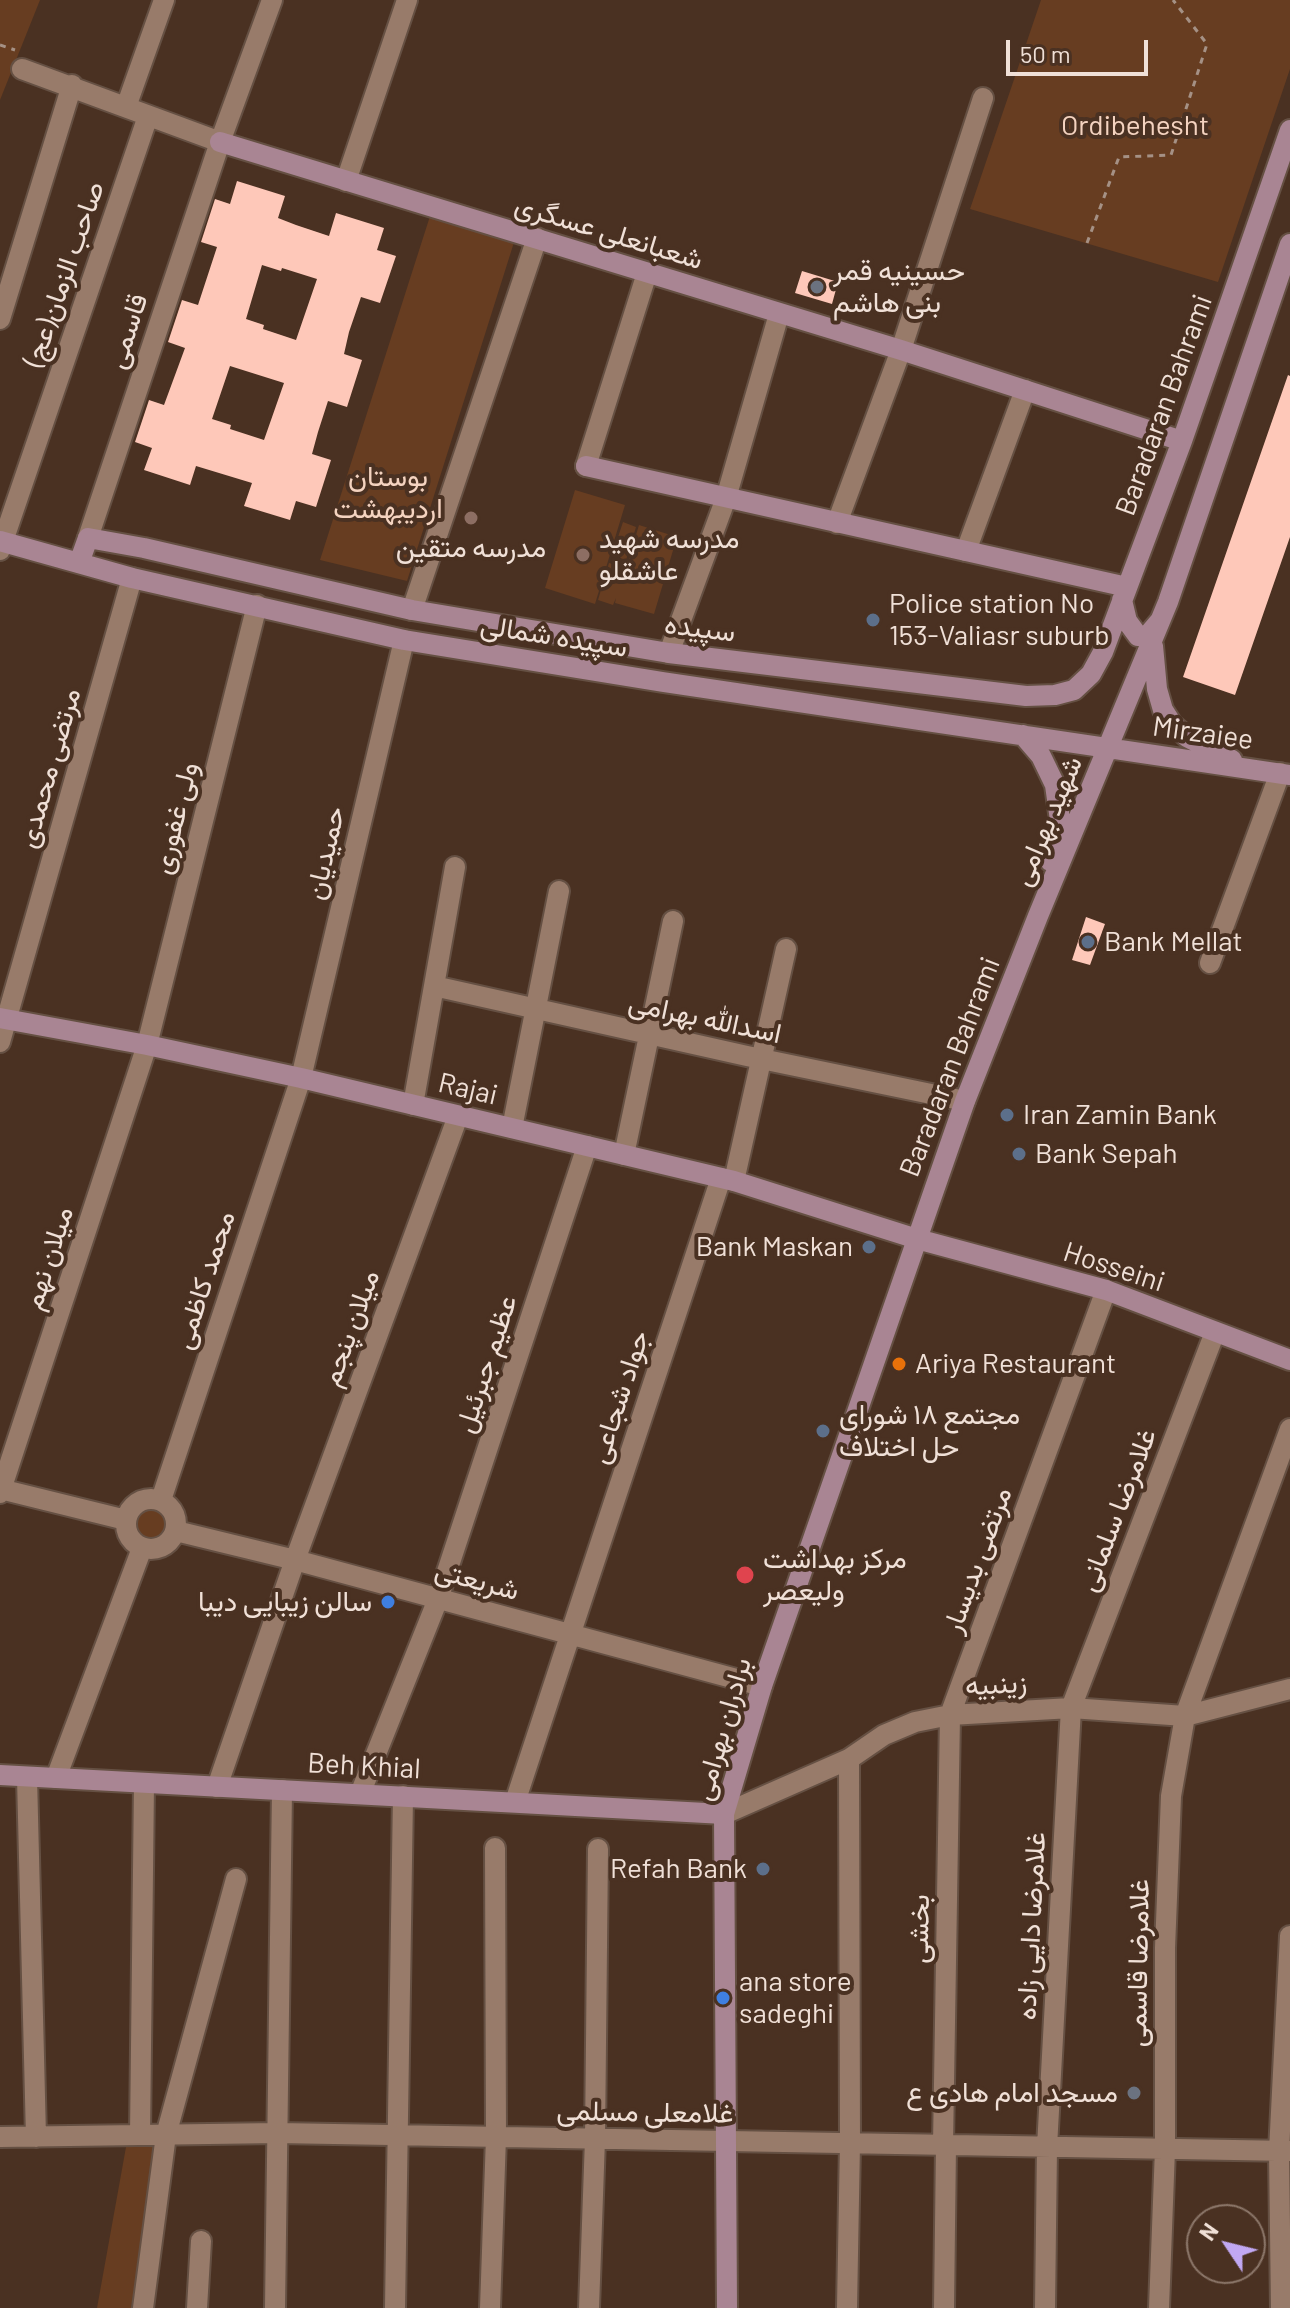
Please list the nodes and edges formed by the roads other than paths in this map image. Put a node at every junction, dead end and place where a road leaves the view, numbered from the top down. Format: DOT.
graph roads {
  1 [pos="164,0"];
  2 [pos="272,0"];
  3 [pos="407,0"];
  4 [pos="22,69"];
  5 [pos="72,85"];
  6 [pos="983,98"];
  7 [pos="126,107"];
  8 [pos="1290,115"];
  9 [pos="148,116"];
  10 [pos="1290,130"];
  11 [pos="220,142"];
  12 [pos="1280,152"];
  13 [pos="346,181"];
  14 [pos="537,238"];
  15 [pos="1290,244"];
  16 [pos="647,273"];
  17 [pos="779,314"];
  18 [pos="0,319"];
  19 [pos="901,350"];
  20 [pos="1025,390"];
  21 [pos="1182,441"];
  22 [pos="586,466"];
  23 [pos="726,498"];
  24 [pos="837,523"];
  25 [pos="88,538"];
  26 [pos="1,544"];
  27 [pos="966,551"];
  28 [pos="79,563"];
  29 [pos="132,578"];
  30 [pos="1124,594"];
  31 [pos="257,605"];
  32 [pos="412,610"];
  33 [pos="533,630"];
  34 [pos="1156,630"];
  35 [pos="404,640"];
  36 [pos="669,653"];
  37 [pos="527,659"];
  38 [pos="742,662"];
  39 [pos="1074,690"];
  40 [pos="737,693"];
  41 [pos="1023,735"];
  42 [pos="1108,748"];
  43 [pos="1246,767"];
  44 [pos="1285,774"];
  45 [pos="455,867"];
  46 [pos="559,891"];
  47 [pos="1038,916"];
  48 [pos="673,921"];
  49 [pos="786,949"];
  50 [pos="1210,963"];
  51 [pos="434,986"];
  52 [pos="534,1009"];
  53 [pos="4,1019"];
  54 [pos="650,1035"];
  55 [pos="0,1042"];
  56 [pos="147,1045"];
  57 [pos="761,1059"];
  58 [pos="301,1078"];
  59 [pos="965,1101"];
  60 [pos="413,1105"];
  61 [pos="458,1116"];
  62 [pos="512,1128"];
  63 [pos="587,1146"];
  64 [pos="624,1155"];
  65 [pos="728,1179"];
  66 [pos="917,1239"];
  67 [pos="1106,1290"];
  68 [pos="1215,1332"];
  69 [pos="1290,1360"];
  70 [pos="1290,1429"];
  71 [pos="0,1491"];
  72 [pos="161,1500"];
  73 [pos="126,1520"];
  74 [pos="176,1531"];
  75 [pos="142,1548"];
  76 [pos="295,1560"];
  77 [pos="438,1599"];
  78 [pos="569,1634"];
  79 [pos="762,1686"];
  80 [pos="1290,1689"];
  81 [pos="1071,1708"];
  82 [pos="950,1715"];
  83 [pos="1185,1716"];
  84 [pos="849,1759"];
  85 [pos="0,1775"];
  86 [pos="27,1777"];
  87 [pos="56,1778"];
  88 [pos="144,1783"];
  89 [pos="217,1787"];
  90 [pos="282,1790"];
  91 [pos="360,1794"];
  92 [pos="403,1796"];
  93 [pos="515,1802"];
  94 [pos="724,1814"];
  95 [pos="495,1848"];
  96 [pos="598,1849"];
  97 [pos="236,1879"];
  98 [pos="1290,1936"];
  99 [pos="278,2133"];
  100 [pos="140,2135"];
  101 [pos="166,2135"];
  102 [pos="398,2135"];
  103 [pos="0,2137"];
  104 [pos="36,2137"];
  105 [pos="496,2137"];
  106 [pos="595,2139"];
  107 [pos="725,2141"];
  108 [pos="850,2143"];
  109 [pos="945,2145"];
  110 [pos="1047,2147"];
  111 [pos="1165,2149"];
  112 [pos="1285,2151"];
  113 [pos="201,2241"];
  114 [pos="143,2308"];
  115 [pos="197,2308"];
  116 [pos="275,2308"];
  117 [pos="395,2308"];
  118 [pos="490,2308"];
  119 [pos="589,2308"];
  120 [pos="727,2308"];
  121 [pos="847,2308"];
  122 [pos="944,2308"];
  123 [pos="1045,2308"];
  124 [pos="1159,2308"];
  125 [pos="1281,2308"];
  1 -- 7 [label="street"];
  2 -- 11 [label="street"];
  3 -- 13 [label="street"];
  4 -- 5 [label="street, شعبانعلی عسگری"];
  5 -- 7 [label="street, شعبانعلی عسگری"];
  5 -- 18 [label="street"];
  6 -- 19 [label="street"];
  7 -- 9 [label="street, شعبانعلی عسگری"];
  8 -- 12 [label="main road"];
  9 -- 11 [label="street, شعبانعلی عسگری"];
  9 -- 26 [label="street, صاحب الزمان(عج)"];
  10 -- 12 [label="main road, Baradaran Bahrami"];
  11 -- 13 [label="main road, شعبانعلی عسگری"];
  11 -- 25 [label="street, قاسمی"];
  12 -- 21 [label="main road, Baradaran Bahrami"];
  13 -- 14 [label="main road, شعبانعلی عسگری"];
  14 -- 16 [label="main road, شعبانعلی عسگری"];
  14 -- 32 [label="street"];
  15 -- 34 [label="main road"];
  16 -- 17 [label="main road, شعبانعلی عسگری"];
  16 -- 22 [label="street"];
  17 -- 19 [label="main road, شعبانعلی عسگری"];
  17 -- 23 [label="street"];
  19 -- 20 [label="main road, شعبانعلی عسگری"];
  19 -- 24 [label="street"];
  20 -- 21 [label="main road, شعبانعلی عسگری"];
  20 -- 27 [label="street"];
  21 -- 30 [label="main road, Baradaran Bahrami"];
  22 -- 23 [label="main road"];
  23 -- 24 [label="main road"];
  23 -- 36 [label="street"];
  24 -- 27 [label="main road"];
  25 -- 28 [label="main road"];
  25 -- 32 [label="main road, سپیده"];
  26 -- 28 [label="main road, سپیده شمالی"];
  27 -- 30 [label="main road"];
  28 -- 29 [label="main road, سپیده شمالی"];
  29 -- 31 [label="main road, سپیده شمالی"];
  29 -- 53 [label="street, مرتضی محمدی"];
  30 -- 34 [label="main road"];
  30 -- 39 [label="main road, Baradaran Bahrami"];
  31 -- 35 [label="main road, سپیده شمالی"];
  31 -- 56 [label="street, ولی غفوری"];
  32 -- 33 [label="main road, سپیده"];
  33 -- 36 [label="main road, سپیده"];
  33 -- 37 [label="main road"];
  34 -- 42 [label="main road"];
  34 -- 43 [label="main road"];
  35 -- 37 [label="main road, سپیده شمالی"];
  35 -- 58 [label="street, حمیدیان"];
  36 -- 38 [label="main road, سپیده"];
  37 -- 40 [label="main road, سپیده شمالی"];
  38 -- 39 [label="main road, سپیده"];
  38 -- 40 [label="main road"];
  40 -- 41 [label="main road, سپیده شمالی"];
  41 -- 42 [label="main road, سپیده شمالی"];
  41 -- 47 [label="main road"];
  42 -- 43 [label="main road, Mirzaiee"];
  42 -- 47 [label="main road, شهید بهرامی"];
  43 -- 44 [label="main road, Mirzaiee"];
  44 -- 50 [label="street"];
  45 -- 51 [label="street"];
  46 -- 52 [label="street"];
  47 -- 59 [label="main road, Baradaran Bahrami"];
  48 -- 54 [label="street"];
  49 -- 57 [label="street, جواد شجاعی"];
  51 -- 52 [label="street, اسدالله بهرامی"];
  51 -- 60 [label="street"];
  52 -- 54 [label="street, اسدالله بهرامی"];
  52 -- 62 [label="street"];
  53 -- 55 [label="street, مرتضی محمدی"];
  53 -- 56 [label="main road, Rajai"];
  54 -- 57 [label="street, اسدالله بهرامی"];
  54 -- 64 [label="street"];
  56 -- 58 [label="main road, Rajai"];
  56 -- 71 [label="street, میلان نهم"];
  57 -- 59 [label="street, اسدالله بهرامی"];
  57 -- 65 [label="street, جواد شجاعی"];
  58 -- 60 [label="main road, Rajai"];
  58 -- 72 [label="street, محمد کاظمی"];
  59 -- 66 [label="main road, Baradaran Bahrami"];
  60 -- 61 [label="main road, Rajai"];
  61 -- 62 [label="main road, Rajai"];
  61 -- 76 [label="street, میلان پنجم"];
  62 -- 63 [label="main road, Rajai"];
  63 -- 64 [label="main road, Rajai"];
  63 -- 77 [label="street, عظیم جبرئیل"];
  64 -- 65 [label="main road, Rajai"];
  65 -- 66 [label="main road, Rajai"];
  65 -- 78 [label="street, جواد شجاعی"];
  66 -- 67 [label="main road, Hosseini"];
  66 -- 79 [label="main road, برادران بهرامی"];
  67 -- 68 [label="main road, Hosseini"];
  67 -- 82 [label="street, مرتضی بدیسار"];
  68 -- 69 [label="main road, Hosseini"];
  68 -- 81 [label="street, غلامرضا سلمانی"];
  70 -- 83 [label="street, غلامرضا قاسمی"];
  71 -- 73 [label="street"];
  72 -- 73 [label="street"];
  72 -- 74 [label="street"];
  73 -- 75 [label="street"];
  74 -- 75 [label="street"];
  74 -- 76 [label="street, شریعتی"];
  75 -- 87 [label="street"];
  76 -- 77 [label="street, شریعتی"];
  76 -- 89 [label="street, میلان پنجم"];
  77 -- 78 [label="street, شریعتی"];
  77 -- 91 [label="street, عظیم جبرئیل"];
  78 -- 79 [label="street, شریعتی"];
  78 -- 93 [label="street, جواد شجاعی"];
  79 -- 94 [label="main road, برادران بهرامی"];
  80 -- 83 [label="street, زینبیه"];
  81 -- 82 [label="street, زینبیه"];
  81 -- 83 [label="street, زینبیه"];
  81 -- 110 [label="street, غلامرضا دایی زاده"];
  82 -- 84 [label="street, زینبیه"];
  82 -- 109 [label="street, بخشی"];
  83 -- 111 [label="street, غلامرضا قاسمی"];
  84 -- 94 [label="street, زینبیه"];
  84 -- 108 [label="street"];
  85 -- 86 [label="main road, Beh Khial"];
  86 -- 87 [label="main road, Beh Khial"];
  86 -- 104 [label="street"];
  87 -- 88 [label="main road, Beh Khial"];
  88 -- 89 [label="main road, Beh Khial"];
  88 -- 100 [label="street"];
  89 -- 90 [label="main road, Beh Khial"];
  90 -- 91 [label="main road, Beh Khial"];
  90 -- 99 [label="street"];
  91 -- 92 [label="main road, Beh Khial"];
  92 -- 93 [label="main road, Beh Khial"];
  92 -- 102 [label="street"];
  93 -- 94 [label="main road, Beh Khial"];
  94 -- 107 [label="main road, برادران بهرامی"];
  95 -- 105 [label="street"];
  96 -- 106 [label="street"];
  97 -- 101 [label="street"];
  98 -- 112 [label="street"];
  99 -- 101 [label="street, غلامعلی مسلمی"];
  99 -- 102 [label="street, غلامعلی مسلمی"];
  99 -- 116 [label="street"];
  100 -- 101 [label="street, غلامعلی مسلمی"];
  100 -- 104 [label="street, غلامعلی مسلمی"];
  101 -- 114 [label="street"];
  102 -- 105 [label="street, غلامعلی مسلمی"];
  102 -- 117 [label="street"];
  103 -- 104 [label="street, غلامعلی مسلمی"];
  105 -- 106 [label="street, غلامعلی مسلمی"];
  105 -- 118 [label="street"];
  106 -- 107 [label="street, غلامعلی مسلمی"];
  106 -- 119 [label="street"];
  107 -- 108 [label="street, غلامعلی مسلمی"];
  107 -- 120 [label="main road, برادران بهرامی"];
  108 -- 109 [label="street, غلامعلی مسلمی"];
  108 -- 121 [label="street"];
  109 -- 110 [label="street, غلامعلی مسلمی"];
  109 -- 122 [label="street, بخشی"];
  110 -- 111 [label="street, غلامعلی مسلمی"];
  110 -- 123 [label="street, غلامرضا دایی زاده"];
  111 -- 112 [label="street, غلامعلی مسلمی"];
  111 -- 124 [label="street, غلامرضا قاسمی"];
  112 -- 125 [label="street"];
  113 -- 115 [label="street"];
}
